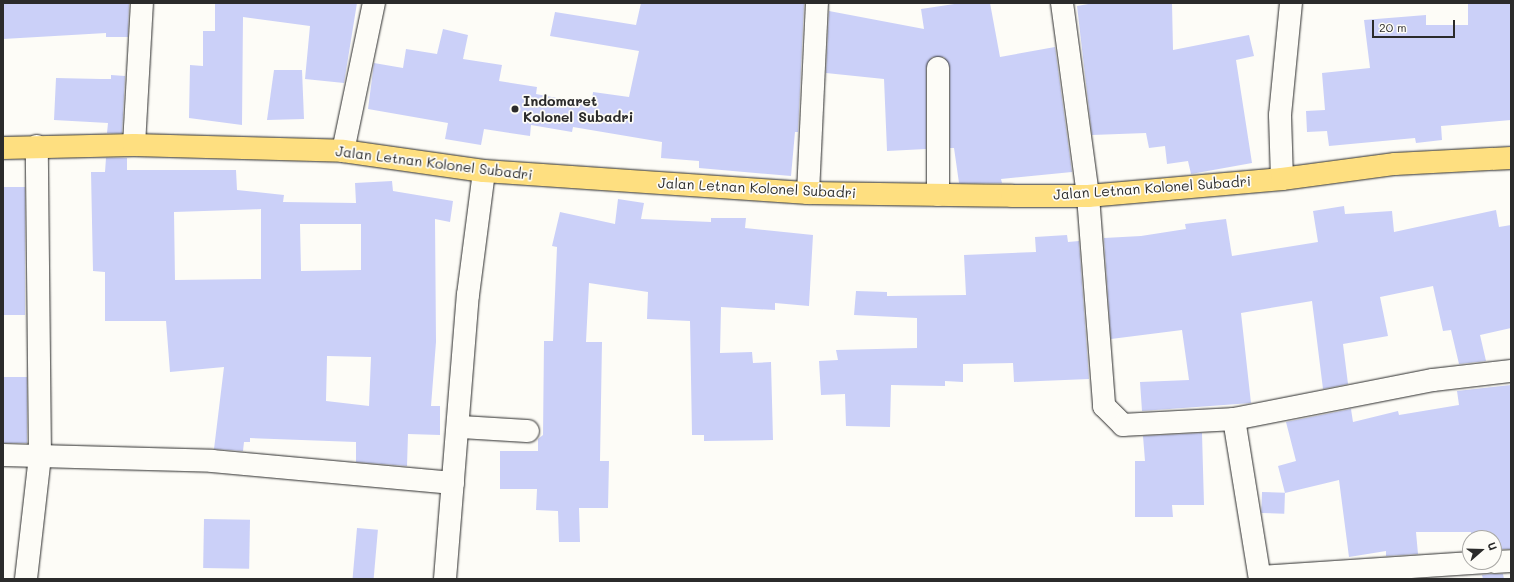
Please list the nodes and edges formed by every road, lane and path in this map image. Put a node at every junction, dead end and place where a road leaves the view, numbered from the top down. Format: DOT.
graph roads {
  1 [pos="142,3"];
  2 [pos="374,3"];
  3 [pos="817,3"];
  4 [pos="1062,3"];
  5 [pos="1291,3"];
  6 [pos="938,68"];
  7 [pos="134,145"];
  8 [pos="37,146"];
  9 [pos="3,148"];
  10 [pos="343,151"];
  11 [pos="1511,158"];
  12 [pos="484,171"];
  13 [pos="1282,179"];
  14 [pos="808,193"];
  15 [pos="938,195"];
  16 [pos="1088,196"];
  17 [pos="1511,371"];
  18 [pos="1234,419"];
  19 [pos="460,427"];
  20 [pos="528,431"];
  21 [pos="3,455"];
  22 [pos="40,457"];
  23 [pos="453,483"];
  24 [pos="1462,564"];
  25 [pos="1260,578"];
  26 [pos="26,579"];
  27 [pos="445,579"];
  1 -- 7 [label="street"];
  2 -- 10 [label="street"];
  3 -- 14 [label="street"];
  4 -- 16 [label="street"];
  5 -- 13 [label="street"];
  6 -- 15 [label="street"];
  7 -- 8 [label="main road, Jalan Letnan Kolonel Subadri"];
  7 -- 10 [label="main road, Jalan Letnan Kolonel Subadri"];
  8 -- 9 [label="main road, Jalan Letnan Kolonel Subadri"];
  8 -- 22 [label="street"];
  10 -- 12 [label="main road, Jalan Letnan Kolonel Subadri"];
  11 -- 13 [label="main road, Jalan Letnan Kolonel Subadri"];
  12 -- 14 [label="main road, Jalan Letnan Kolonel Subadri"];
  12 -- 19 [label="street"];
  13 -- 16 [label="main road, Jalan Letnan Kolonel Subadri"];
  14 -- 15 [label="main road, Jalan Letnan Kolonel Subadri"];
  15 -- 16 [label="main road, Jalan Letnan Kolonel Subadri"];
  16 -- 18 [label="street"];
  17 -- 18 [label="street"];
  18 -- 25 [label="street"];
  19 -- 20 [label="street"];
  19 -- 23 [label="street"];
  21 -- 22 [label="street"];
  22 -- 23 [label="street"];
  22 -- 26 [label="street"];
  23 -- 27 [label="street"];
  24 -- 25 [label="street"];
}
